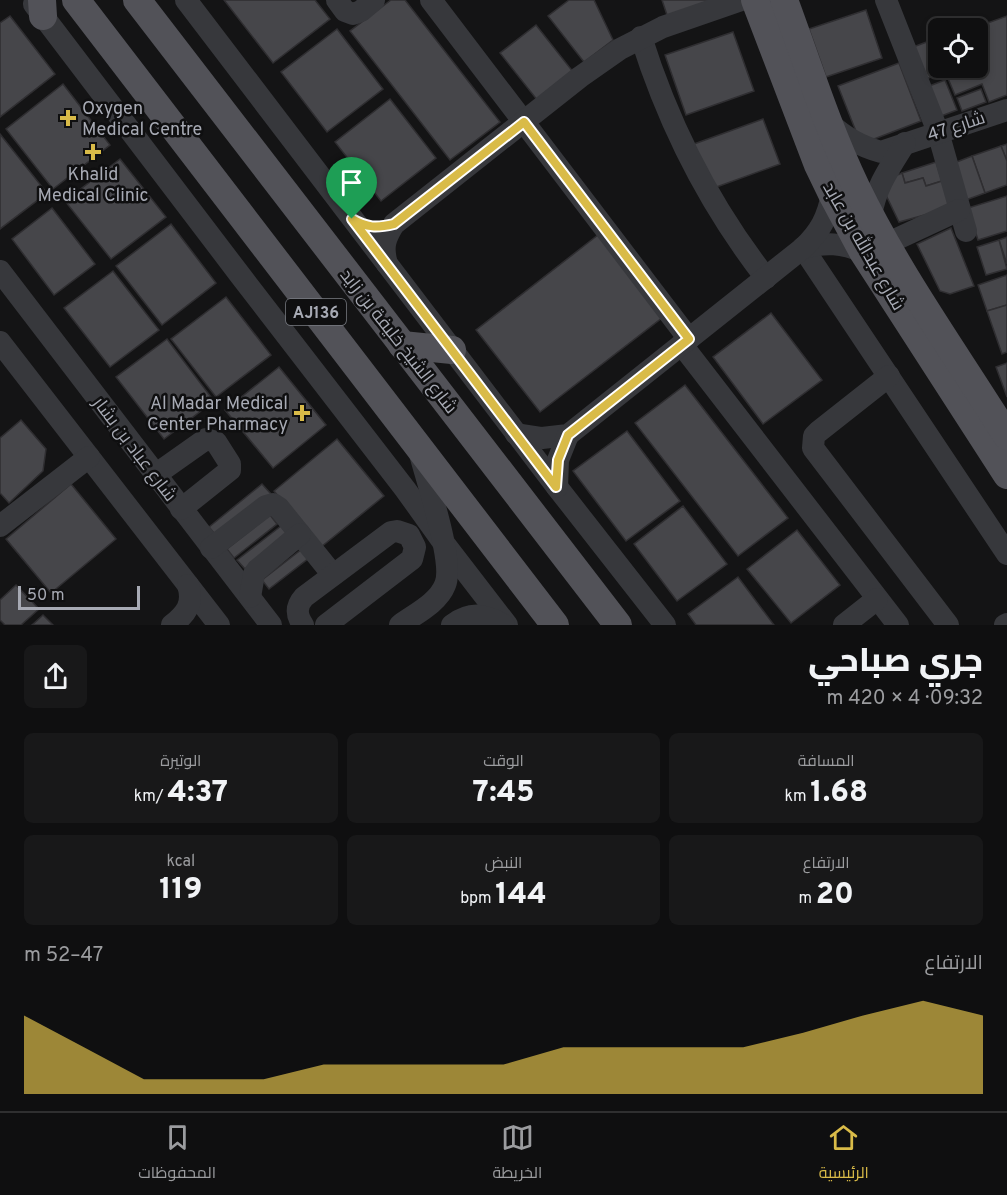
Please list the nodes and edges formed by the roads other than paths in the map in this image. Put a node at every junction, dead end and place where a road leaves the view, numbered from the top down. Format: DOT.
graph roads {
  1 [pos="76,0"];
  2 [pos="136,0"];
  3 [pos="164,0"];
  4 [pos="186,0"];
  5 [pos="337,0"];
  6 [pos="374,0"];
  7 [pos="431,0"];
  8 [pos="741,0"];
  9 [pos="755,0"];
  10 [pos="784,0"];
  11 [pos="886,0"];
  12 [pos="39,5"];
  13 [pos="162,33"];
  14 [pos="641,37"];
  15 [pos="1007,110"];
  16 [pos="524,122"];
  17 [pos="829,122"];
  18 [pos="938,132"];
  19 [pos="905,143"];
  20 [pos="832,194"];
  21 [pos="871,216"];
  22 [pos="352,219"];
  23 [pos="394,224"];
  24 [pos="803,248"];
  25 [pos="875,248"];
  26 [pos="387,264"];
  27 [pos="0,271"];
  28 [pos="766,278"];
  29 [pos="685,342"];
  30 [pos="402,345"];
  31 [pos="452,350"];
  32 [pos="3,354"];
  33 [pos="889,376"];
  34 [pos="516,434"];
  35 [pos="568,435"];
  36 [pos="1007,436"];
  37 [pos="419,447"];
  38 [pos="89,457"];
  39 [pos="155,475"];
  40 [pos="1007,475"];
  41 [pos="556,487"];
  42 [pos="181,509"];
  43 [pos="0,526"];
  44 [pos="300,534"];
  45 [pos="443,542"];
  46 [pos="211,548"];
  47 [pos="1007,554"];
  48 [pos="333,575"];
  49 [pos="188,585"];
  50 [pos="250,597"];
  51 [pos="877,599"];
  52 [pos="176,622"];
  53 [pos="216,622"];
  54 [pos="271,625"];
  55 [pos="303,625"];
  56 [pos="326,625"];
  57 [pos="400,625"];
  58 [pos="452,625"];
  59 [pos="506,625"];
  60 [pos="555,625"];
  61 [pos="618,625"];
  62 [pos="665,625"];
  63 [pos="844,625"];
  64 [pos="898,625"];
  65 [pos="948,625"];
  1 -- 37 [label="main road, AJ136"];
  2 -- 13 [label="main road, شارع الشيخ خليفة بن زايد / AJ136"];
  3 -- 13 [label="main road"];
  4 -- 22 [label="street"];
  5 -- 6 [label="street"];
  7 -- 16 [label="street"];
  8 -- 14 [label="street"];
  9 -- 20 [label="main road, شارع عبدالله بن عابد"];
  10 -- 17 [label="main road, شارع عبدالله بن عابد"];
  11 -- 18 [label="street"];
  12 -- 45 [label="street"];
  13 -- 30 [label="main road, شارع الشيخ خليفة بن زايد / AJ136"];
  14 -- 16 [label="street"];
  14 -- 28 [label="street"];
  15 -- 18 [label="street, شارع 47"];
  16 -- 23 [label="street"];
  16 -- 29 [label="street"];
  17 -- 19 [label="street, شارع 47"];
  17 -- 21 [label="main road, شارع عبدالله بن عابد"];
  18 -- 19 [label="street, شارع 47"];
  18 -- 25 [label="street"];
  19 -- 21 [label="street, شارع 47"];
  20 -- 24 [label="street"];
  20 -- 25 [label="main road, شارع عبدالله بن عابد"];
  21 -- 25 [label="main road, شارع عبدالله بن عابد"];
  22 -- 23 [label="street"];
  22 -- 26 [label="street"];
  23 -- 26 [label="street"];
  24 -- 25 [label="street"];
  24 -- 28 [label="street"];
  24 -- 33 [label="street"];
  25 -- 36 [label="main road, شارع عبدالله بن عابد"];
  25 -- 40 [label="main road, شارع عبدالله بن عابد"];
  26 -- 31 [label="street"];
  27 -- 39 [label="street, شارع عباد بن بشار"];
  28 -- 29 [label="street"];
  29 -- 35 [label="street"];
  29 -- 51 [label="street"];
  30 -- 31 [label="main road"];
  30 -- 61 [label="main road, شارع الشيخ خليفة بن زايد / AJ136"];
  31 -- 34 [label="street"];
  32 -- 38 [label="street"];
  33 -- 47 [label="street"];
  33 -- 65 [label="street"];
  34 -- 35 [label="street"];
  34 -- 41 [label="street"];
  35 -- 41 [label="street"];
  37 -- 45 [label="street"];
  37 -- 60 [label="main road, AJ136"];
  38 -- 43 [label="street"];
  38 -- 49 [label="street"];
  39 -- 42 [label="street, شارع عباد بن بشار"];
  39 -- 42 [label="street"];
  41 -- 62 [label="street"];
  42 -- 46 [label="street, شارع عباد بن بشار"];
  44 -- 46 [label="street"];
  44 -- 48 [label="street"];
  44 -- 50 [label="street"];
  45 -- 57 [label="street"];
  45 -- 59 [label="street"];
  46 -- 50 [label="street, شارع عباد بن بشار"];
  48 -- 55 [label="street"];
  48 -- 56 [label="street"];
  49 -- 52 [label="street"];
  49 -- 53 [label="street"];
  50 -- 54 [label="street, شارع عباد بن بشار"];
  51 -- 63 [label="street"];
  51 -- 64 [label="street"];
  52 -- 53 [label="street"];
  58 -- 59 [label="street"];
}
